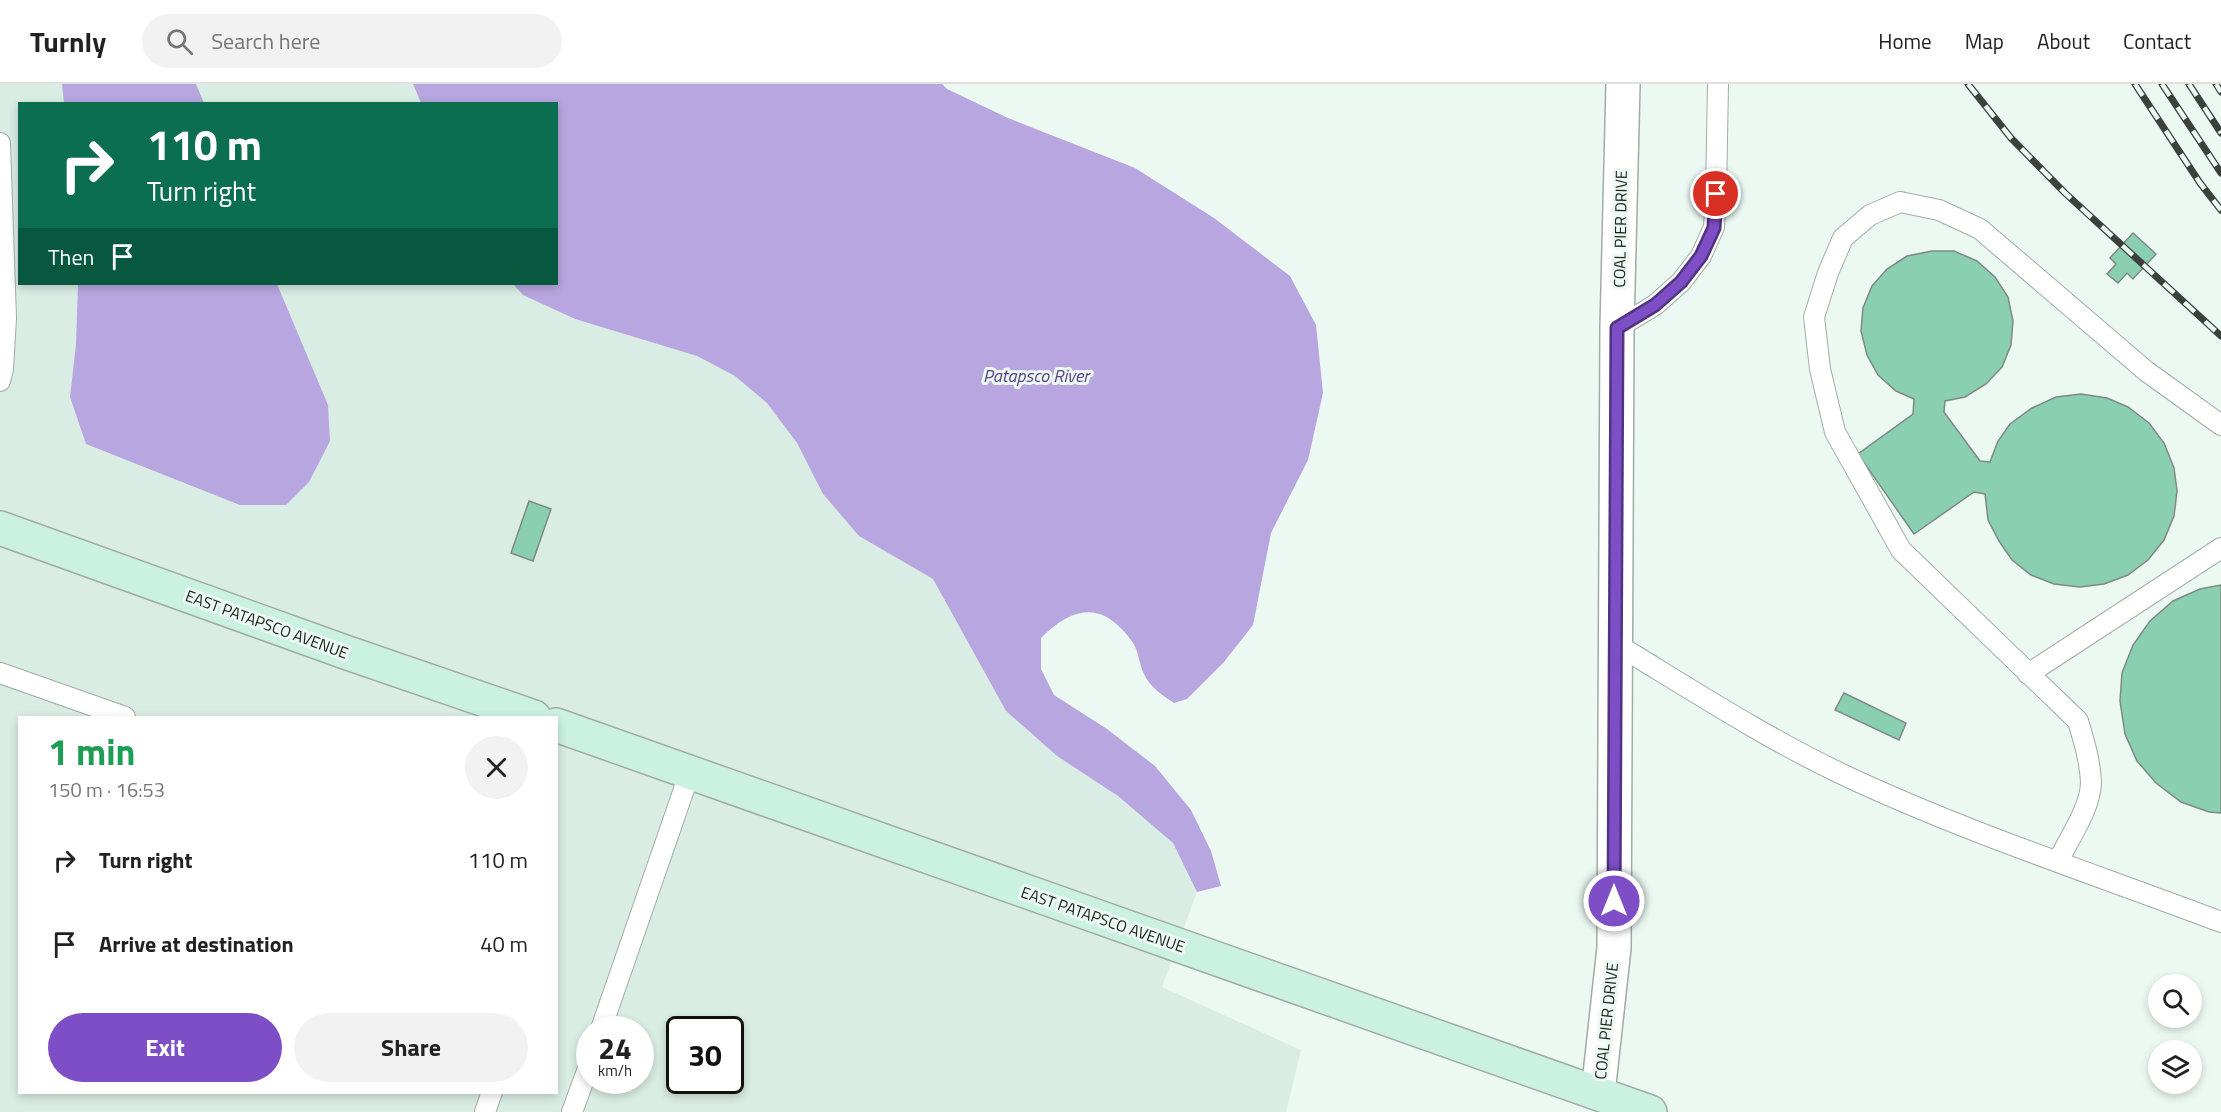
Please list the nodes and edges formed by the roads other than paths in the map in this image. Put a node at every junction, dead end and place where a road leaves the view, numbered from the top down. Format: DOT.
graph roads {
  1 [pos="1623,84"];
  2 [pos="1718,84"];
  3 [pos="0,143"];
  4 [pos="1617,328"];
  5 [pos="0,381"];
  6 [pos="2221,425"];
  7 [pos="0,528"];
  8 [pos="2221,548"];
  9 [pos="1616,644"];
  10 [pos="0,673"];
  11 [pos="2028,674"];
  12 [pos="122,716"];
  13 [pos="531,716"];
  14 [pos="558,726"];
  15 [pos="690,772"];
  16 [pos="2058,861"];
  17 [pos="2221,922"];
  18 [pos="606,1016"];
  19 [pos="491,1094"];
  20 [pos="579,1094"];
  21 [pos="1598,1094"];
  22 [pos="485,1112"];
  23 [pos="572,1112"];
  24 [pos="1650,1112"];
  1 -- 4 [label="street, COAL PIER DRIVE"];
  2 -- 4 [label="lane"];
  3 -- 5 [label="lane"];
  4 -- 9 [label="street, COAL PIER DRIVE"];
  6 -- 11 [label="lane"];
  7 -- 13 [label="street, EAST PATAPSCO AVENUE"];
  8 -- 11 [label="lane"];
  9 -- 16 [label="lane"];
  9 -- 21 [label="street, COAL PIER DRIVE"];
  10 -- 12 [label="lane"];
  11 -- 16 [label="lane"];
  14 -- 15 [label="street, EAST PATAPSCO AVENUE"];
  15 -- 18 [label="lane"];
  15 -- 21 [label="street, EAST PATAPSCO AVENUE"];
  16 -- 17 [label="lane"];
  19 -- 22 [label="lane"];
  20 -- 23 [label="lane"];
  21 -- 24 [label="street, EAST PATAPSCO AVENUE"];
}
